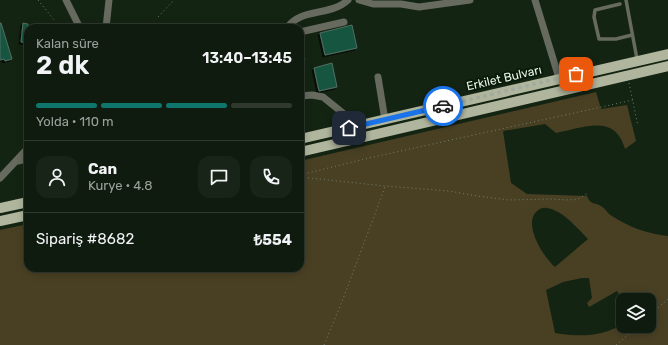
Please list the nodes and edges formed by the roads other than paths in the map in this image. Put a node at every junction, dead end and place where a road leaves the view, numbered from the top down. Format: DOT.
graph roads {
  1 [pos="66,0"];
  2 [pos="109,0"];
  3 [pos="348,0"];
  4 [pos="359,0"];
  5 [pos="470,0"];
  6 [pos="536,0"];
  7 [pos="626,0"];
  8 [pos="407,3"];
  9 [pos="620,4"];
  10 [pos="344,22"];
  11 [pos="78,24"];
  12 [pos="106,24"];
  13 [pos="290,24"];
  14 [pos="304,31"];
  15 [pos="632,35"];
  16 [pos="668,54"];
  17 [pos="637,60"];
  18 [pos="623,63"];
  19 [pos="668,66"];
  20 [pos="627,75"];
  21 [pos="378,77"];
  22 [pos="559,78"];
  23 [pos="304,96"];
  24 [pos="385,120"];
  25 [pos="359,126"];
  26 [pos="304,138"];
  27 [pos="304,151"];
  28 [pos="24,153"];
  29 [pos="24,160"];
  30 [pos="18,161"];
  31 [pos="0,178"];
  32 [pos="24,203"];
  33 [pos="0,208"];
  34 [pos="24,216"];
  35 [pos="0,221"];
  1 -- 11 [label="street"];
  2 -- 12 [label="street"];
  3 -- 13 [label="street"];
  4 -- 8 [label="street"];
  5 -- 8 [label="street"];
  6 -- 22 [label="street"];
  7 -- 15 [label="lane"];
  9 -- 15 [label="lane"];
  10 -- 14 [label="street"];
  15 -- 17 [label="lane"];
  16 -- 17 [label="main road, Erkilet Bulvarı"];
  17 -- 18 [label="main road, Erkilet Bulvarı"];
  18 -- 20 [label="main road"];
  18 -- 22 [label="main road, Erkilet Bulvarı"];
  19 -- 20 [label="main road"];
  20 -- 27 [label="main road"];
  21 -- 24 [label="street"];
  22 -- 24 [label="main road, Erkilet Bulvarı"];
  23 -- 25 [label="street"];
  24 -- 25 [label="main road, Erkilet Bulvarı"];
  25 -- 26 [label="main road, Erkilet Bulvarı"];
  28 -- 30 [label="street"];
  29 -- 30 [label="street"];
  30 -- 31 [label="street"];
  32 -- 33 [label="main road"];
  34 -- 35 [label="main road"];
}
